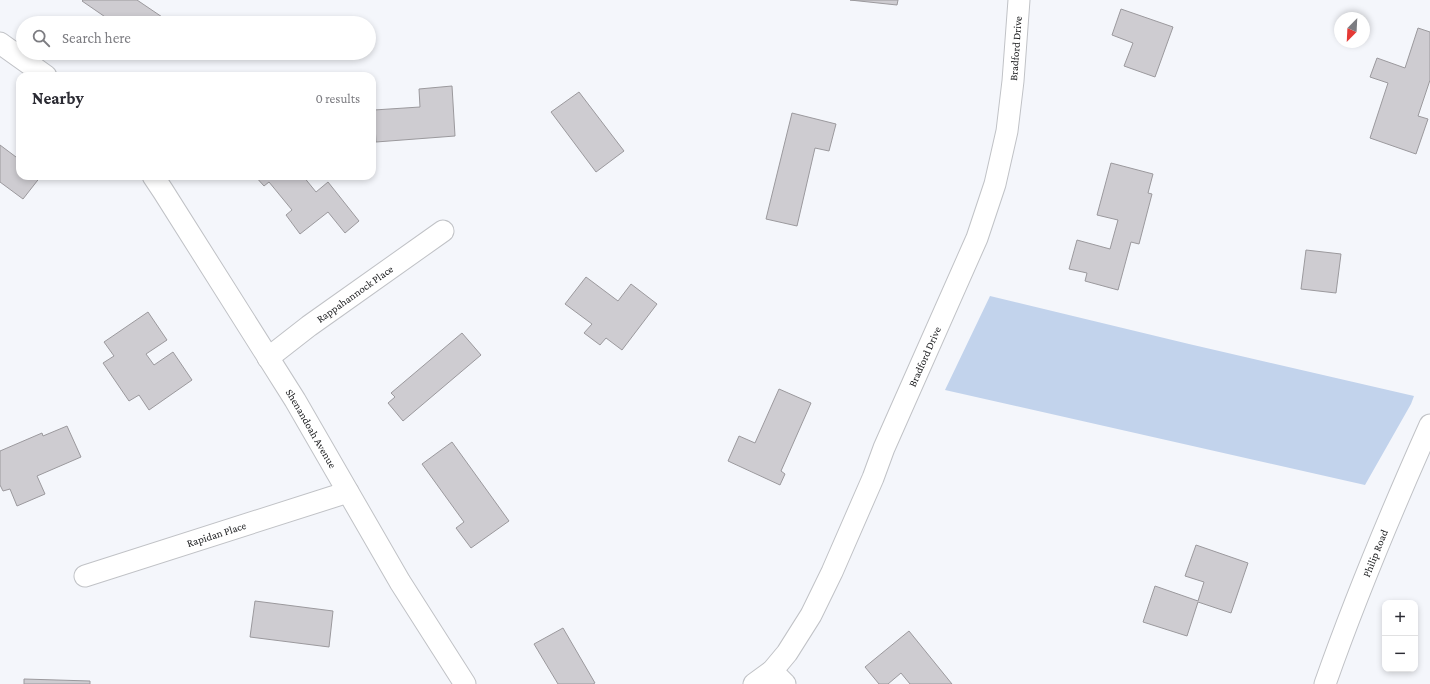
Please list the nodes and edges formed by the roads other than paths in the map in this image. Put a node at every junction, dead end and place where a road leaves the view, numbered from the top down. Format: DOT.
graph roads {
  1 [pos="1019,0"];
  2 [pos="0,43"];
  3 [pos="16,54"];
  4 [pos="24,60"];
  5 [pos="40,72"];
  6 [pos="156,180"];
  7 [pos="443,231"];
  8 [pos="268,358"];
  9 [pos="1430,425"];
  10 [pos="348,492"];
  11 [pos="85,576"];
  12 [pos="778,677"];
  13 [pos="465,684"];
  14 [pos="754,684"];
  15 [pos="1325,684"];
  1 -- 12 [label="street, Bradford Drive"];
  2 -- 3 [label="street"];
  4 -- 5 [label="street"];
  6 -- 8 [label="street, Shenandoah Avenue"];
  7 -- 8 [label="street, Rappahannock Place"];
  8 -- 10 [label="street, Shenandoah Avenue"];
  9 -- 15 [label="street, Philip Road"];
  10 -- 11 [label="street, Rapidan Place"];
  10 -- 13 [label="street, Shenandoah Avenue"];
  12 -- 14 [label="street, Bradford Drive"];
}
